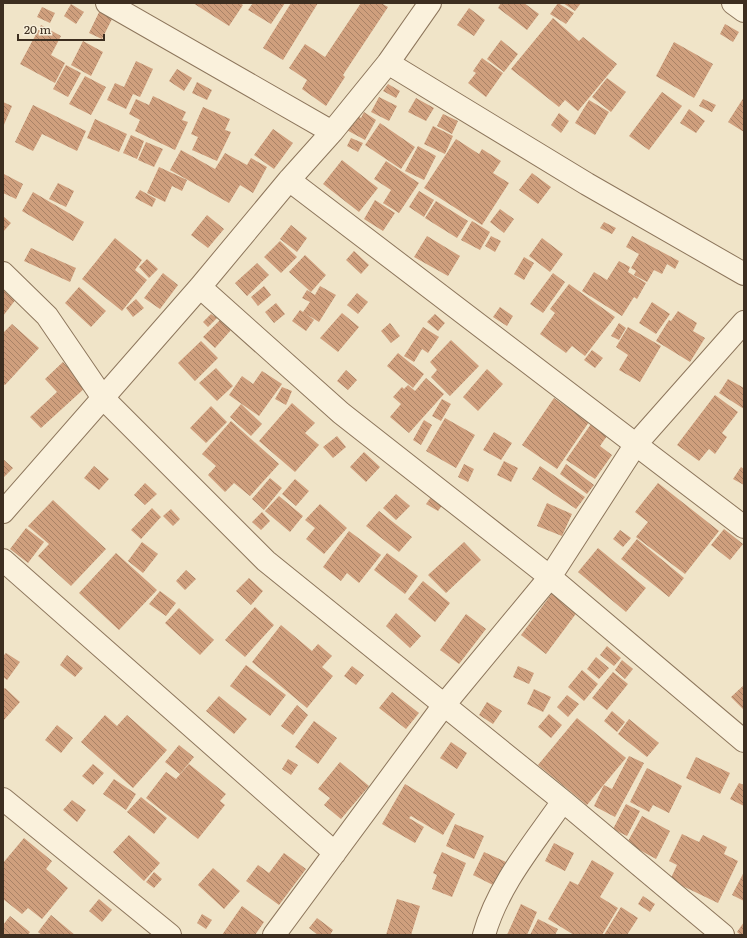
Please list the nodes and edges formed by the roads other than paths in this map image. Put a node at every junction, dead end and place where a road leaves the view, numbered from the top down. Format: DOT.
graph roads {
  1 [pos="106,3"];
  2 [pos="430,3"];
  3 [pos="733,3"];
  4 [pos="744,11"];
  5 [pos="388,63"];
  6 [pos="332,132"];
  7 [pos="289,180"];
  8 [pos="3,273"];
  9 [pos="744,274"];
  10 [pos="200,287"];
  11 [pos="744,322"];
  12 [pos="103,398"];
  13 [pos="636,444"];
  14 [pos="3,512"];
  15 [pos="744,527"];
  16 [pos="3,560"];
  17 [pos="550,577"];
  18 [pos="444,705"];
  19 [pos="744,742"];
  20 [pos="3,799"];
  21 [pos="563,801"];
  22 [pos="335,854"];
  23 [pos="170,935"];
  24 [pos="274,935"];
  25 [pos="484,935"];
  26 [pos="724,935"];
  1 -- 6 [label="street"];
  2 -- 5 [label="street"];
  3 -- 4 [label="street"];
  5 -- 6 [label="street"];
  5 -- 9 [label="street"];
  6 -- 7 [label="street"];
  7 -- 10 [label="street"];
  7 -- 13 [label="street"];
  8 -- 12 [label="street"];
  10 -- 12 [label="street"];
  10 -- 17 [label="street"];
  11 -- 13 [label="street"];
  12 -- 14 [label="street"];
  12 -- 18 [label="street"];
  13 -- 15 [label="street"];
  13 -- 17 [label="street"];
  16 -- 22 [label="street"];
  17 -- 18 [label="street"];
  17 -- 19 [label="street"];
  18 -- 21 [label="street"];
  18 -- 22 [label="street"];
  20 -- 23 [label="street"];
  21 -- 25 [label="street"];
  21 -- 26 [label="street"];
  22 -- 24 [label="street"];
}
